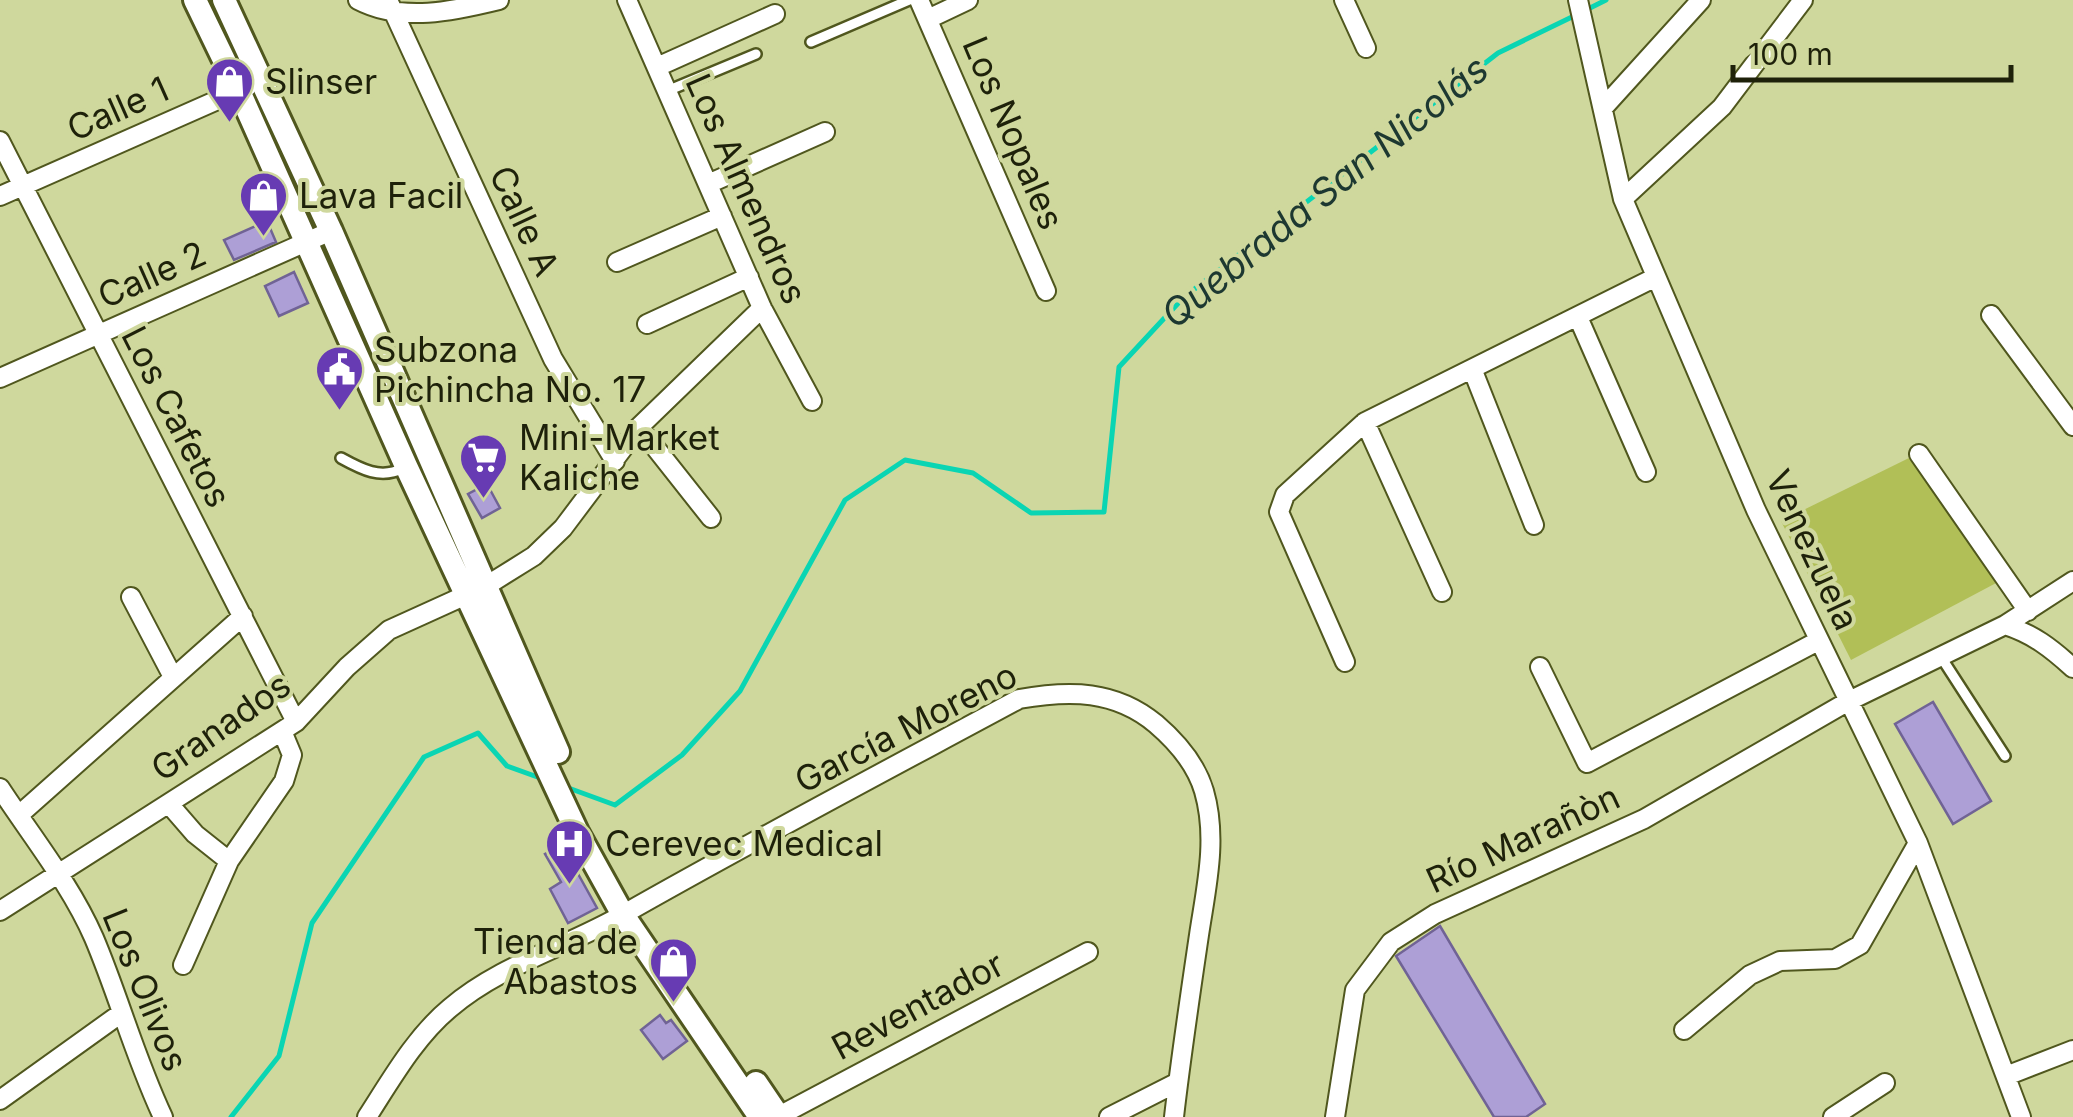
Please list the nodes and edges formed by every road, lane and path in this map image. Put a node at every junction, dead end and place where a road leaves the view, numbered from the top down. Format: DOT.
graph roads {
  1 [pos="195,0"];
  2 [pos="224,0"];
  3 [pos="358,0"];
  4 [pos="500,0"];
  5 [pos="628,0"];
  6 [pos="910,0"];
  7 [pos="919,0"];
  8 [pos="968,0"];
  9 [pos="1344,0"];
  10 [pos="1578,0"];
  11 [pos="1701,0"];
  12 [pos="1803,0"];
  13 [pos="390,6"];
  14 [pos="775,14"];
  15 [pos="928,18"];
  16 [pos="811,42"];
  17 [pos="1366,48"];
  18 [pos="756,54"];
  19 [pos="657,67"];
  20 [pos="262,81"];
  21 [pos="239,90"];
  22 [pos="667,91"];
  23 [pos="1604,107"];
  24 [pos="824,132"];
  25 [pos="0,141"];
  26 [pos="708,184"];
  27 [pos="23,186"];
  28 [pos="0,196"];
  29 [pos="1624,199"];
  30 [pos="722,216"];
  31 [pos="331,231"];
  32 [pos="306,242"];
  33 [pos="617,262"];
  34 [pos="749,278"];
  35 [pos="1656,278"];
  36 [pos="1046,292"];
  37 [pos="762,308"];
  38 [pos="1991,315"];
  39 [pos="1578,317"];
  40 [pos="647,324"];
  41 [pos="98,336"];
  42 [pos="1472,371"];
  43 [pos="0,378"];
  44 [pos="812,401"];
  45 [pos="1365,422"];
  46 [pos="2073,426"];
  47 [pos="639,428"];
  48 [pos="1920,454"];
  49 [pos="341,458"];
  50 [pos="615,461"];
  51 [pos="406,466"];
  52 [pos="1646,472"];
  53 [pos="711,518"];
  54 [pos="1534,525"];
  55 [pos="2073,582"];
  56 [pos="475,591"];
  57 [pos="1442,592"];
  58 [pos="132,597"];
  59 [pos="2028,610"];
  60 [pos="243,616"];
  61 [pos="2005,625"];
  62 [pos="1818,640"];
  63 [pos="1940,656"];
  64 [pos="1344,662"];
  65 [pos="1540,667"];
  66 [pos="2073,668"];
  67 [pos="173,677"];
  68 [pos="1847,702"];
  69 [pos="289,727"];
  70 [pos="2005,756"];
  71 [pos="1,791"];
  72 [pos="169,804"];
  73 [pos="19,816"];
  74 [pos="1918,843"];
  75 [pos="228,860"];
  76 [pos="59,876"];
  77 [pos="0,911"];
  78 [pos="629,912"];
  79 [pos="1088,952"];
  80 [pos="184,965"];
  81 [pos="120,1014"];
  82 [pos="1684,1030"];
  83 [pos="2073,1050"];
  84 [pos="2006,1076"];
  85 [pos="1178,1082"];
  86 [pos="1886,1083"];
  87 [pos="0,1100"];
  88 [pos="164,1117"];
  89 [pos="367,1117"];
  90 [pos="760,1117"];
  91 [pos="779,1117"];
  92 [pos="1109,1117"];
  93 [pos="1174,1117"];
  94 [pos="1334,1117"];
  95 [pos="1833,1117"];
  96 [pos="2021,1117"];
  1 -- 21 [label="main road"];
  2 -- 20 [label="main road"];
  3 -- 13 [label="street"];
  4 -- 13 [label="street"];
  5 -- 19 [label="street, Los Almendros"];
  6 -- 16 [label="lane"];
  7 -- 15 [label="street, Los Nopales"];
  8 -- 15 [label="street"];
  9 -- 17 [label="street"];
  10 -- 23 [label="street, Venezuela"];
  11 -- 23 [label="street"];
  12 -- 29 [label="street"];
  13 -- 50 [label="street, Calle A"];
  14 -- 19 [label="street"];
  15 -- 36 [label="street, Los Nopales"];
  18 -- 22 [label="lane"];
  19 -- 22 [label="street, Los Almendros"];
  20 -- 21 [label="street, Calle 1"];
  20 -- 31 [label="main road"];
  21 -- 27 [label="street, Calle 1"];
  21 -- 32 [label="main road"];
  22 -- 26 [label="street, Los Almendros"];
  23 -- 29 [label="street, Venezuela"];
  24 -- 26 [label="street"];
  25 -- 27 [label="street, Los Cafetos"];
  26 -- 30 [label="street, Los Almendros"];
  27 -- 28 [label="street, Calle 1"];
  27 -- 41 [label="street, Los Cafetos"];
  29 -- 35 [label="street, Venezuela"];
  30 -- 33 [label="street"];
  30 -- 34 [label="street, Los Almendros"];
  31 -- 32 [label="street, Calle 2"];
  31 -- 56 [label="main road"];
  32 -- 41 [label="street, Calle 2"];
  32 -- 51 [label="main road"];
  34 -- 37 [label="street, Los Almendros"];
  34 -- 40 [label="street"];
  35 -- 39 [label="street"];
  35 -- 62 [label="street, Venezuela"];
  37 -- 44 [label="street, Los Almendros"];
  37 -- 47 [label="street, Granados"];
  38 -- 46 [label="street"];
  39 -- 42 [label="street"];
  39 -- 52 [label="street"];
  41 -- 43 [label="street, Calle 2"];
  41 -- 60 [label="street, Los Cafetos"];
  42 -- 45 [label="street"];
  42 -- 54 [label="street"];
  45 -- 57 [label="street"];
  45 -- 64 [label="street"];
  47 -- 50 [label="street, Granados"];
  47 -- 53 [label="street"];
  48 -- 59 [label="street"];
  49 -- 51 [label="lane"];
  50 -- 56 [label="street, Granados"];
  51 -- 56 [label="main road"];
  55 -- 59 [label="street, Río Marañòn"];
  56 -- 69 [label="street, Granados"];
  56 -- 78 [label="main road"];
  58 -- 67 [label="street"];
  59 -- 61 [label="street, Río Marañòn"];
  60 -- 67 [label="street"];
  60 -- 69 [label="street, Los Cafetos"];
  61 -- 63 [label="street, Río Marañòn"];
  61 -- 66 [label="street"];
  62 -- 65 [label="street"];
  62 -- 68 [label="street, Venezuela"];
  63 -- 68 [label="street, Río Marañòn"];
  63 -- 70 [label="lane"];
  67 -- 73 [label="street"];
  68 -- 74 [label="street, Venezuela"];
  68 -- 94 [label="street, Río Marañòn"];
  69 -- 72 [label="street, Granados"];
  69 -- 75 [label="street"];
  71 -- 73 [label="street, Los Olivos"];
  72 -- 75 [label="street"];
  72 -- 76 [label="street, Granados"];
  73 -- 76 [label="street, Los Olivos"];
  74 -- 82 [label="street"];
  74 -- 84 [label="street, Venezuela"];
  75 -- 80 [label="street"];
  76 -- 77 [label="street, Granados"];
  76 -- 81 [label="street, Los Olivos"];
  78 -- 85 [label="street, García Moreno"];
  78 -- 89 [label="street, García Moreno"];
  78 -- 90 [label="main road"];
  78 -- 91 [label="main road"];
  79 -- 91 [label="street, Reventador"];
  81 -- 87 [label="street"];
  81 -- 88 [label="street, Los Olivos"];
  83 -- 84 [label="street"];
  84 -- 96 [label="street, Venezuela"];
  85 -- 92 [label="street"];
  85 -- 93 [label="street, García Moreno"];
  86 -- 95 [label="street"];
}
